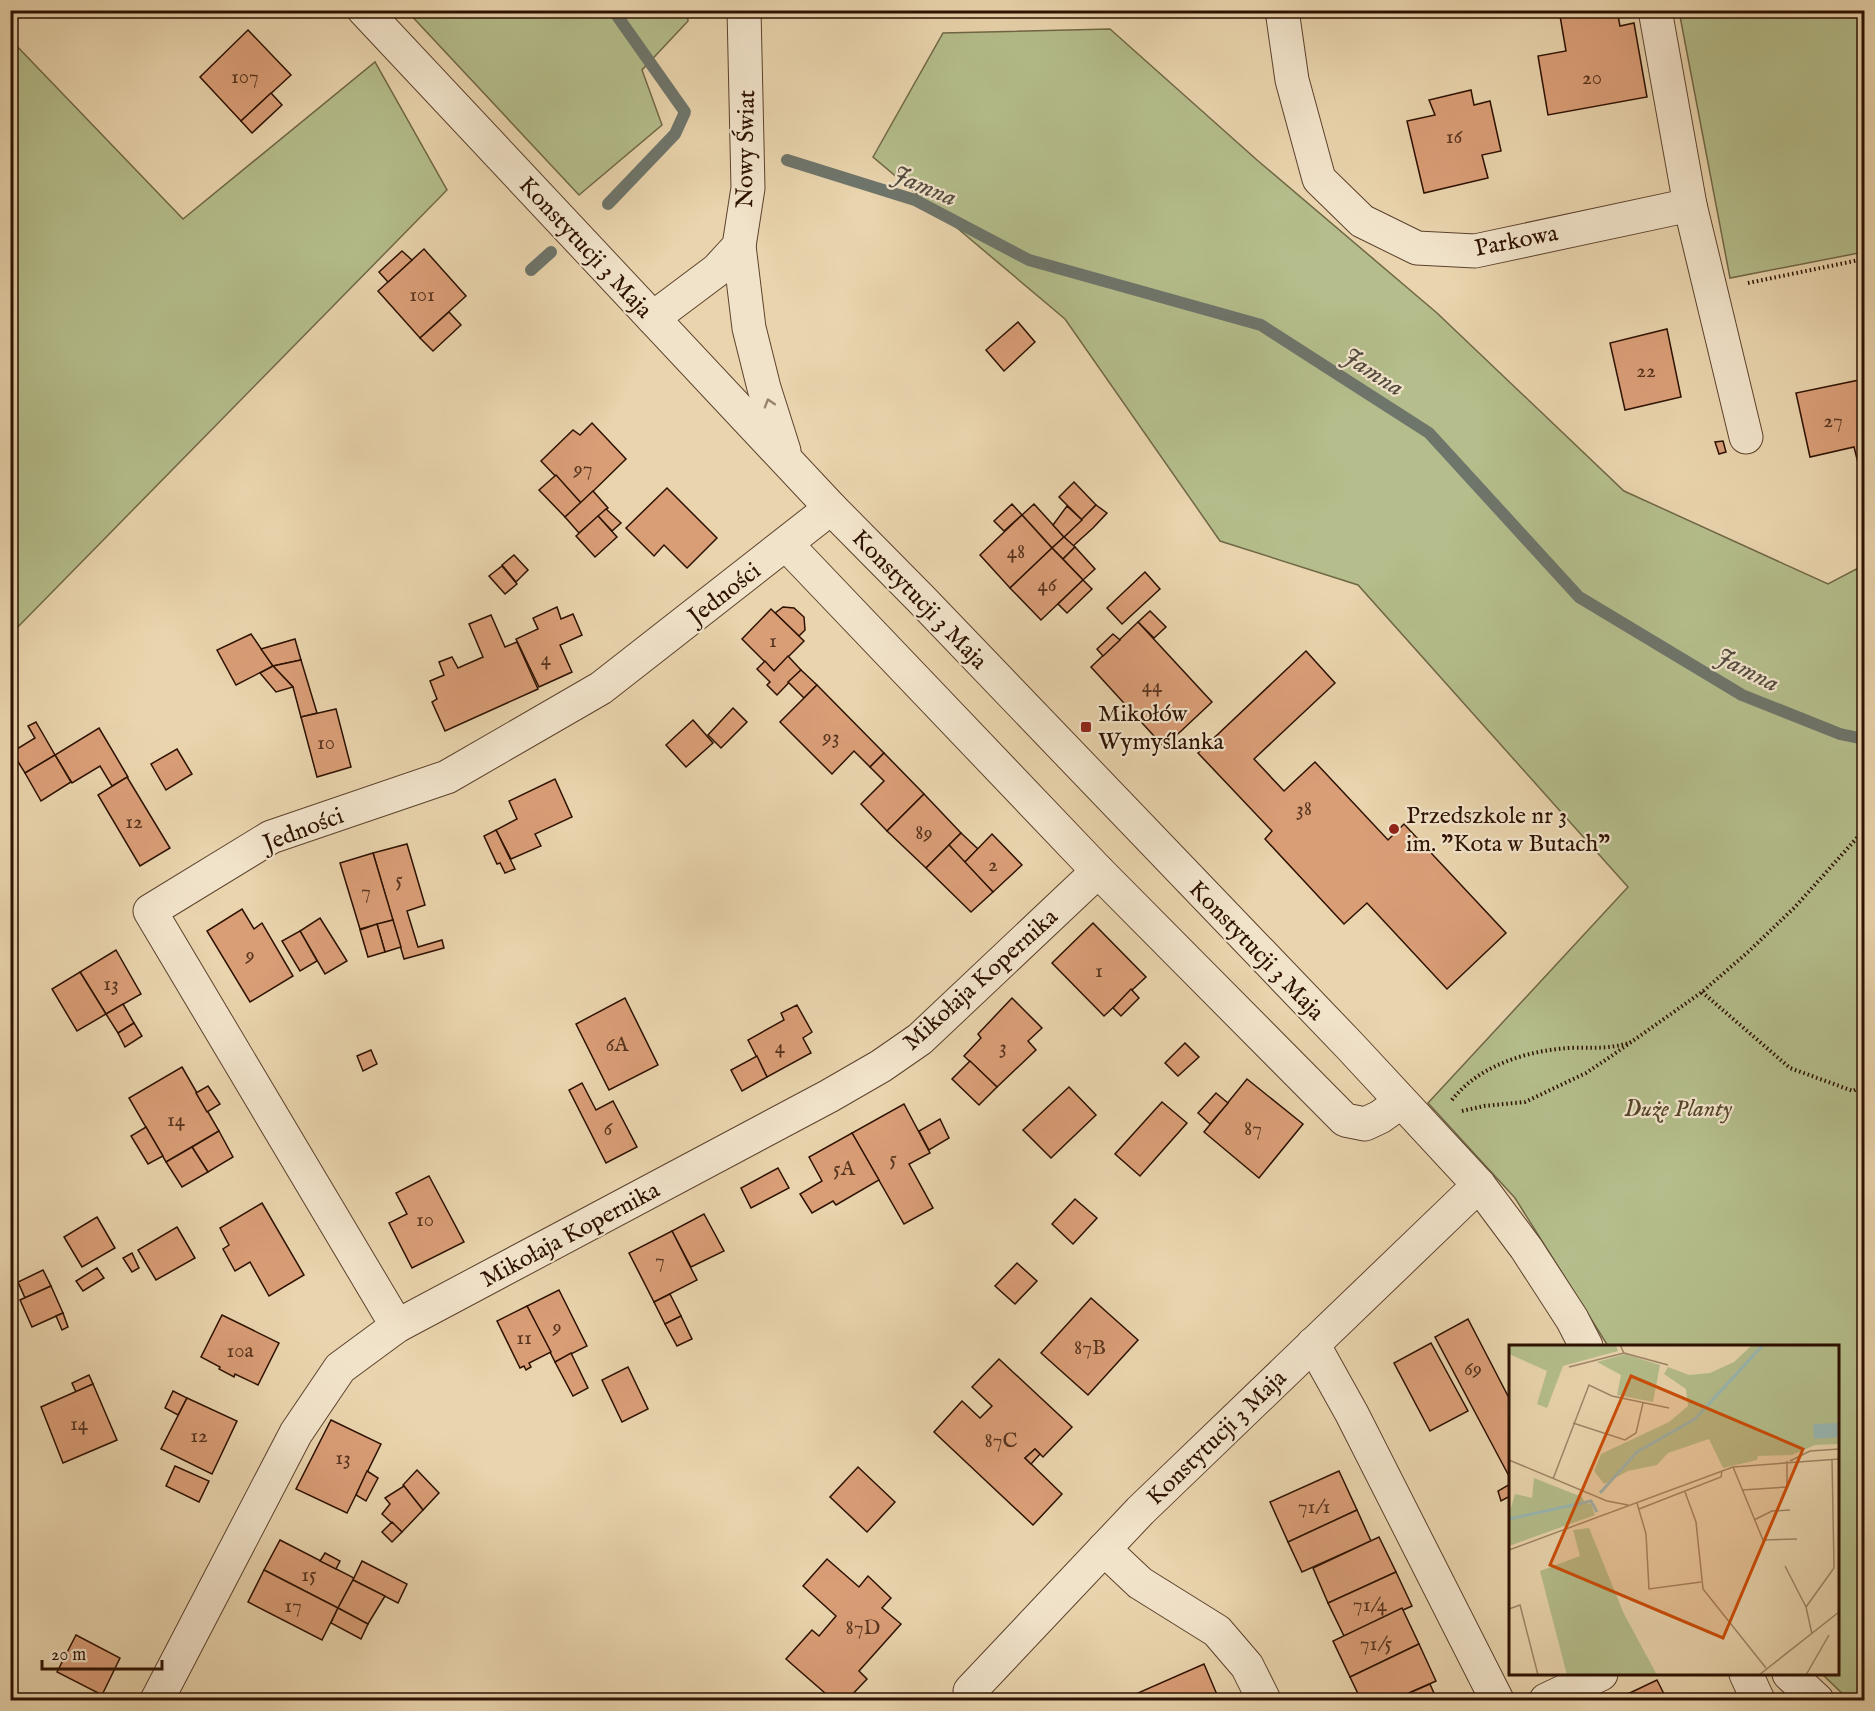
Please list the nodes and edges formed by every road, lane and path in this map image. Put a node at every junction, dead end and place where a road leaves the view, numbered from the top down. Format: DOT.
graph roads {
  1 [pos="364,10"];
  2 [pos="744,10"];
  3 [pos="1282,10"];
  4 [pos="1655,10"];
  5 [pos="1690,205"];
  6 [pos="739,246"];
  7 [pos="1864,259"];
  8 [pos="1711,290"];
  9 [pos="653,318"];
  10 [pos="1746,437"];
  11 [pos="786,459"];
  12 [pos="831,508"];
  13 [pos="786,544"];
  14 [pos="1864,830"];
  15 [pos="1098,871"];
  16 [pos="1702,992"];
  17 [pos="1631,1042"];
  18 [pos="1864,1085"];
  19 [pos="1401,1102"];
  20 [pos="1446,1107"];
  21 [pos="1456,1113"];
  22 [pos="1479,1185"];
  23 [pos="397,1326"];
  24 [pos="1313,1344"];
  25 [pos="1585,1345"];
  26 [pos="1104,1549"];
  27 [pos="1599,1675"];
  28 [pos="1746,1675"];
  29 [pos="1790,1675"];
  30 [pos="157,1701"];
  31 [pos="974,1701"];
  32 [pos="1264,1701"];
  33 [pos="1497,1701"];
  34 [pos="1546,1701"];
  35 [pos="1758,1701"];
  36 [pos="1817,1701"];
  1 -- 9 [label="street, Konstytucji 3 Maja"];
  2 -- 6 [label="street, Nowy Świat"];
  3 -- 5 [label="street, Parkowa"];
  4 -- 5 [label="street"];
  5 -- 8 [label="street"];
  6 -- 9 [label="street"];
  11 -- 6 [label="street, Nowy Świat, one-way"];
  7 -- 8 [label="path"];
  8 -- 10 [label="street"];
  9 -- 11 [label="street, Konstytucji 3 Maja"];
  11 -- 12 [label="street, Konstytucji 3 Maja"];
  12 -- 13 [label="street, Jedności"];
  12 -- 19 [label="street, Konstytucji 3 Maja"];
  13 -- 15 [label="street"];
  13 -- 23 [label="street, Jedności"];
  14 -- 16 [label="path"];
  15 -- 19 [label="street"];
  15 -- 23 [label="street, Mikołaja Kopernika"];
  16 -- 17 [label="path"];
  16 -- 18 [label="path"];
  17 -- 20 [label="path"];
  17 -- 21 [label="path"];
  19 -- 22 [label="street, Konstytucji 3 Maja"];
  22 -- 24 [label="street, Konstytucji 3 Maja"];
  22 -- 25 [label="street, Konstytucji 3 Maja"];
  23 -- 30 [label="street, Mikołaja Kopernika"];
  24 -- 26 [label="street, Konstytucji 3 Maja"];
  24 -- 33 [label="street"];
  26 -- 31 [label="street, Konstytucji 3 Maja"];
  26 -- 32 [label="street"];
  27 -- 34 [label="street"];
  28 -- 35 [label="street"];
  29 -- 36 [label="street"];
}
